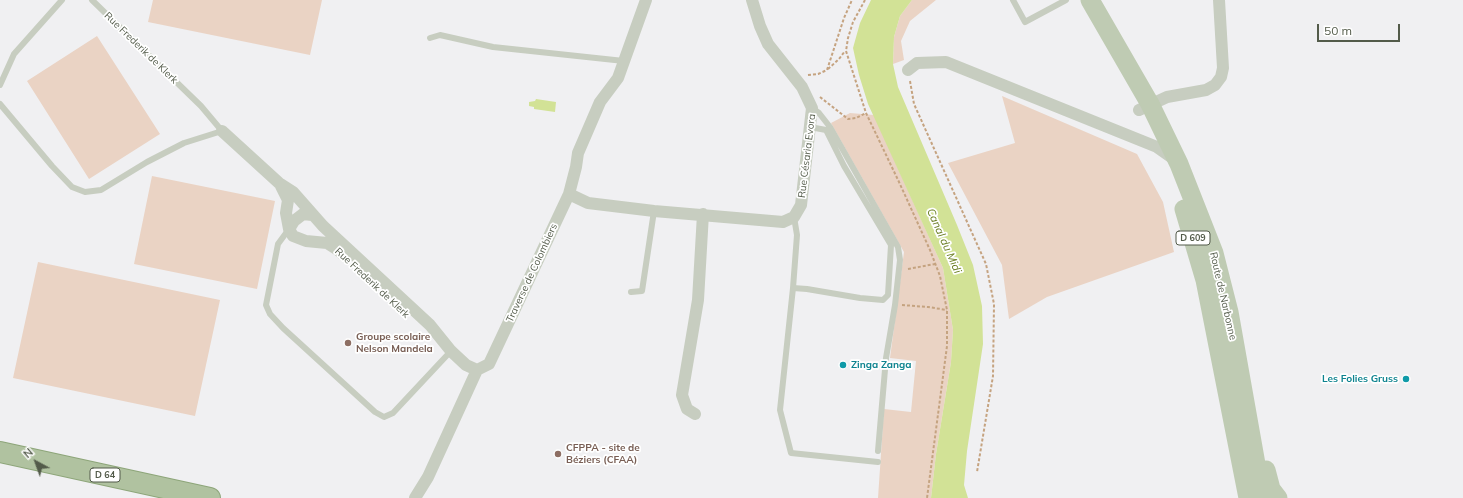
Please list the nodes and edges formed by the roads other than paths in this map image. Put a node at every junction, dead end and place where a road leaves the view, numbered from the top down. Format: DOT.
graph roads {
  1 [pos="62,0"];
  2 [pos="92,0"];
  3 [pos="646,0"];
  4 [pos="752,0"];
  5 [pos="1013,0"];
  6 [pos="1066,0"];
  7 [pos="1076,0"];
  8 [pos="1090,0"];
  9 [pos="1219,0"];
  10 [pos="430,38"];
  11 [pos="624,61"];
  12 [pos="908,70"];
  13 [pos="0,85"];
  14 [pos="0,104"];
  15 [pos="1145,107"];
  16 [pos="812,108"];
  17 [pos="810,127"];
  18 [pos="222,131"];
  19 [pos="1157,146"];
  20 [pos="1179,164"];
  21 [pos="279,182"];
  22 [pos="569,194"];
  23 [pos="654,211"];
  24 [pos="703,214"];
  25 [pos="312,215"];
  26 [pos="794,217"];
  27 [pos="289,229"];
  28 [pos="793,288"];
  29 [pos="631,292"];
  30 [pos="451,351"];
  31 [pos="1239,366"];
  32 [pos="477,370"];
  33 [pos="695,414"];
  34 [pos="878,451"];
  35 [pos="0,452"];
  36 [pos="0,459"];
  37 [pos="878,462"];
  38 [pos="428,477"];
  39 [pos="177,498"];
  40 [pos="210,498"];
  41 [pos="415,498"];
  42 [pos="422,498"];
  43 [pos="1248,498"];
  44 [pos="1262,498"];
  45 [pos="1278,498"];
  1 -- 13 [label="lane"];
  2 -- 18 [label="lane, Rue Frederik de Klerk"];
  3 -- 11 [label="street, Traverse de Colombiers"];
  4 -- 16 [label="street, Rue Césaria Evora"];
  5 -- 6 [label="lane"];
  7 -- 15 [label="main road, Route de Narbonne / D 609"];
  8 -- 15 [label="main road, Route de Narbonne / D 609"];
  9 -- 15 [label="street"];
  10 -- 11 [label="lane"];
  11 -- 22 [label="street, Traverse de Colombiers"];
  12 -- 19 [label="street"];
  14 -- 18 [label="lane"];
  15 -- 19 [label="main road, Route de Narbonne / D 609"];
  15 -- 20 [label="main road, Route de Narbonne / D 609"];
  16 -- 17 [label="street, Rue Césaria Evora"];
  16 -- 34 [label="lane"];
  17 -- 26 [label="street, Rue Césaria Evora"];
  17 -- 28 [label="lane"];
  18 -- 21 [label="street, Rue Frederik de Klerk"];
  19 -- 20 [label="street"];
  19 -- 43 [label="main road, Route de Narbonne / D 609"];
  20 -- 31 [label="main road, Route de Narbonne / D 609"];
  21 -- 25 [label="street, Rue Frederik de Klerk"];
  21 -- 27 [label="street, Rue Frederik de Klerk"];
  22 -- 23 [label="street"];
  22 -- 32 [label="street, Traverse de Colombiers"];
  23 -- 24 [label="street"];
  23 -- 29 [label="lane"];
  24 -- 26 [label="street"];
  24 -- 33 [label="street"];
  25 -- 27 [label="street"];
  25 -- 30 [label="street, Rue Frederik de Klerk"];
  26 -- 28 [label="lane"];
  27 -- 30 [label="street, Rue Frederik de Klerk"];
  27 -- 30 [label="lane"];
  28 -- 37 [label="lane"];
  30 -- 32 [label="street, Rue Frederik de Klerk"];
  31 -- 44 [label="main road, Route de Narbonne / D 609"];
  31 -- 45 [label="main road"];
  32 -- 38 [label="street, Traverse de Colombiers"];
  35 -- 40 [label="highway, D 64"];
  36 -- 39 [label="highway, D 64"];
  38 -- 41 [label="street, Traverse de Colombiers"];
  38 -- 42 [label="street, Traverse de Colombiers"];
}
